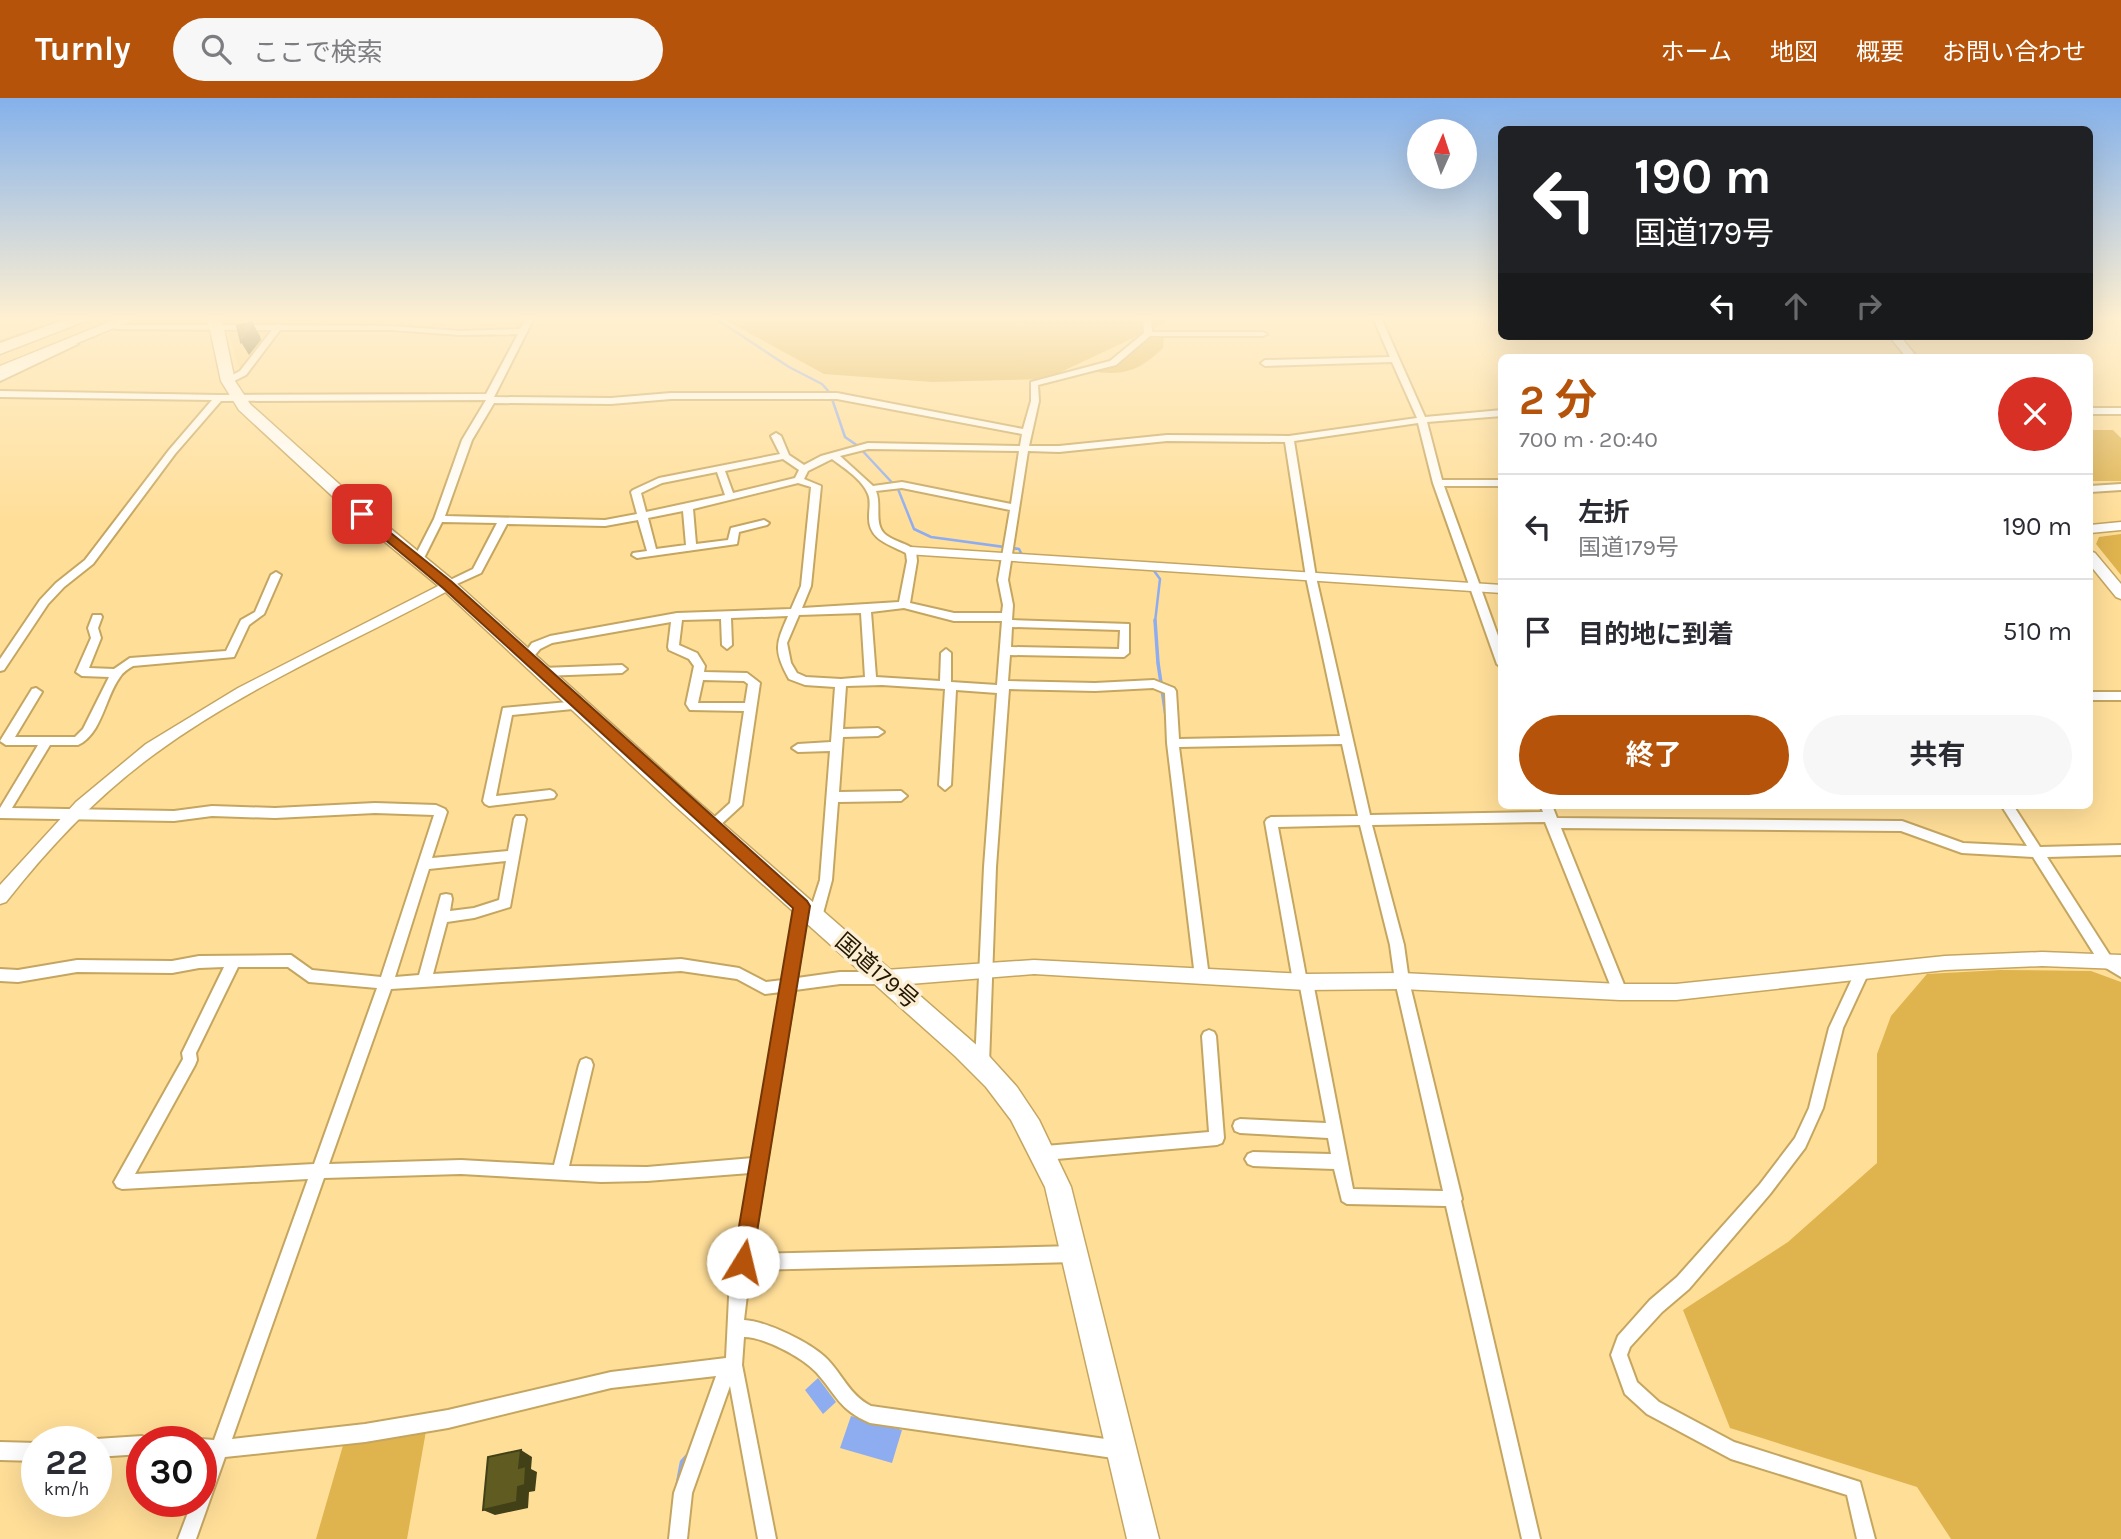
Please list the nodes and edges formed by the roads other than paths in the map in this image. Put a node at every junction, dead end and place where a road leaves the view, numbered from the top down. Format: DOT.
graph roads {
  1 [pos="226,387"];
  2 [pos="231,387"];
  3 [pos="496,387"];
  4 [pos="1034,387"];
  5 [pos="1408,387"];
  6 [pos="227,392"];
  7 [pos="0,394"];
  8 [pos="490,398"];
  9 [pos="2093,411"];
  10 [pos="2121,411"];
  11 [pos="1498,413"];
  12 [pos="1422,420"];
  13 [pos="1027,432"];
  14 [pos="776,436"];
  15 [pos="1289,439"];
  16 [pos="1025,449"];
  17 [pos="833,455"];
  18 [pos="785,456"];
  19 [pos="720,469"];
  20 [pos="804,469"];
  21 [pos="799,480"];
  22 [pos="1438,483"];
  23 [pos="1498,483"];
  24 [pos="2121,487"];
  25 [pos="871,489"];
  26 [pos="2093,489"];
  27 [pos="730,497"];
  28 [pos="688,508"];
  29 [pos="1015,508"];
  30 [pos="642,516"];
  31 [pos="439,519"];
  32 [pos="503,521"];
  33 [pos="764,523"];
  34 [pos="2121,526"];
  35 [pos="2093,529"];
  36 [pos="691,547"];
  37 [pos="911,551"];
  38 [pos="652,552"];
  39 [pos="637,555"];
  40 [pos="1007,558"];
  41 [pos="2093,560"];
  42 [pos="418,561"];
  43 [pos="276,575"];
  44 [pos="1311,578"];
  45 [pos="448,585"];
  46 [pos="1476,588"];
  47 [pos="1498,589"];
  48 [pos="2121,594"];
  49 [pos="904,605"];
  50 [pos="796,610"];
  51 [pos="866,610"];
  52 [pos="726,614"];
  53 [pos="97,617"];
  54 [pos="677,617"];
  55 [pos="1007,620"];
  56 [pos="726,645"];
  57 [pos="1005,651"];
  58 [pos="1498,652"];
  59 [pos="946,653"];
  60 [pos="534,665"];
  61 [pos="0,667"];
  62 [pos="621,669"];
  63 [pos="116,673"];
  64 [pos="698,676"];
  65 [pos="871,679"];
  66 [pos="841,682"];
  67 [pos="948,687"];
  68 [pos="1004,687"];
  69 [pos="36,692"];
  70 [pos="2093,696"];
  71 [pos="2121,696"];
  72 [pos="579,705"];
  73 [pos="750,707"];
  74 [pos="839,733"];
  75 [pos="878,733"];
  76 [pos="1346,740"];
  77 [pos="47,741"];
  78 [pos="1174,743"];
  79 [pos="837,746"];
  80 [pos="797,748"];
  81 [pos="945,785"];
  82 [pos="550,795"];
  83 [pos="901,796"];
  84 [pos="831,797"];
  85 [pos="2010,809"];
  86 [pos="1,813"];
  87 [pos="75,813"];
  88 [pos="1549,815"];
  89 [pos="520,819"];
  90 [pos="1364,820"];
  91 [pos="712,826"];
  92 [pos="2121,850"];
  93 [pos="2039,852"];
  94 [pos="514,855"];
  95 [pos="426,864"];
  96 [pos="0,897"];
  97 [pos="446,899"];
  98 [pos="808,912"];
  99 [pos="441,917"];
  100 [pos="234,961"];
  101 [pos="2116,965"];
  102 [pos="985,972"];
  103 [pos="1863,972"];
  104 [pos="0,975"];
  105 [pos="1202,977"];
  106 [pos="885,978"];
  107 [pos="425,980"];
  108 [pos="1303,981"];
  109 [pos="1402,981"];
  110 [pos="386,983"];
  111 [pos="789,987"];
  112 [pos="1620,992"];
  113 [pos="1209,1035"];
  114 [pos="586,1065"];
  115 [pos="982,1065"];
  116 [pos="1240,1126"];
  117 [pos="1335,1130"];
  118 [pos="1045,1153"];
  119 [pos="1253,1159"];
  120 [pos="1341,1162"];
  121 [pos="760,1165"];
  122 [pos="319,1171"];
  123 [pos="560,1172"];
  124 [pos="1454,1199"];
  125 [pos="1075,1254"];
  126 [pos="743,1262"];
  127 [pos="735,1329"];
  128 [pos="734,1365"];
  129 [pos="217,1449"];
  130 [pos="220,1449"];
  131 [pos="1122,1450"];
  132 [pos="0,1451"];
  133 [pos="21,1452"];
  134 [pos="217,1457"];
  135 [pos="195,1517"];
  136 [pos="187,1539"];
  137 [pos="678,1539"];
  138 [pos="767,1539"];
  139 [pos="1143,1539"];
  140 [pos="1531,1539"];
  141 [pos="1866,1539"];
  1 -- 6 [label="highway"];
  2 -- 6 [label="street"];
  3 -- 8 [label="street"];
  4 -- 13 [label="street"];
  5 -- 12 [label="street"];
  6 -- 7 [label="street"];
  6 -- 8 [label="street"];
  6 -- 42 [label="highway, 国道179号"];
  6 -- 61 [label="street"];
  8 -- 13 [label="street"];
  8 -- 31 [label="street"];
  9 -- 10 [label="street"];
  11 -- 12 [label="street"];
  12 -- 15 [label="street"];
  12 -- 22 [label="street"];
  13 -- 16 [label="street"];
  14 -- 18 [label="street"];
  15 -- 16 [label="street"];
  15 -- 44 [label="street"];
  16 -- 17 [label="street"];
  16 -- 29 [label="street"];
  17 -- 20 [label="street"];
  17 -- 25 [label="street"];
  18 -- 19 [label="street"];
  18 -- 20 [label="street"];
  19 -- 27 [label="street"];
  19 -- 30 [label="street"];
  20 -- 21 [label="street"];
  21 -- 27 [label="street"];
  21 -- 50 [label="street"];
  22 -- 23 [label="street"];
  22 -- 46 [label="street"];
  24 -- 26 [label="street"];
  25 -- 29 [label="street"];
  25 -- 37 [label="street"];
  27 -- 28 [label="street"];
  28 -- 30 [label="street"];
  28 -- 36 [label="street"];
  29 -- 40 [label="street"];
  30 -- 32 [label="street"];
  30 -- 38 [label="street"];
  31 -- 32 [label="street"];
  31 -- 42 [label="street"];
  32 -- 45 [label="street"];
  33 -- 36 [label="street"];
  34 -- 35 [label="main road"];
  36 -- 38 [label="street"];
  37 -- 40 [label="street"];
  37 -- 49 [label="street"];
  38 -- 39 [label="street"];
  40 -- 44 [label="street"];
  40 -- 55 [label="street"];
  41 -- 48 [label="main road"];
  42 -- 45 [label="highway, 国道179号"];
  43 -- 63 [label="street"];
  44 -- 46 [label="street"];
  44 -- 76 [label="street"];
  45 -- 60 [label="highway, 国道179号"];
  45 -- 87 [label="street"];
  46 -- 47 [label="street"];
  46 -- 58 [label="street"];
  49 -- 51 [label="street"];
  49 -- 55 [label="street"];
  50 -- 51 [label="street"];
  50 -- 52 [label="street"];
  50 -- 66 [label="street"];
  51 -- 65 [label="street"];
  52 -- 54 [label="street"];
  52 -- 56 [label="street"];
  53 -- 63 [label="street"];
  54 -- 60 [label="street"];
  54 -- 64 [label="street"];
  55 -- 57 [label="street"];
  55 -- 57 [label="street"];
  57 -- 68 [label="street"];
  59 -- 67 [label="street"];
  60 -- 62 [label="street"];
  60 -- 72 [label="highway, 国道179号"];
  63 -- 77 [label="street"];
  64 -- 73 [label="street"];
  64 -- 73 [label="street"];
  65 -- 66 [label="street"];
  65 -- 67 [label="street"];
  66 -- 74 [label="street"];
  67 -- 68 [label="street"];
  67 -- 81 [label="street"];
  68 -- 78 [label="street"];
  68 -- 102 [label="street"];
  69 -- 77 [label="street"];
  70 -- 71 [label="street"];
  72 -- 82 [label="street"];
  72 -- 91 [label="highway, 国道179号"];
  73 -- 91 [label="street"];
  74 -- 75 [label="street"];
  74 -- 79 [label="street"];
  76 -- 78 [label="street"];
  76 -- 90 [label="street"];
  77 -- 86 [label="street"];
  78 -- 105 [label="street"];
  79 -- 80 [label="street"];
  79 -- 84 [label="street"];
  83 -- 84 [label="street"];
  84 -- 98 [label="street"];
  85 -- 93 [label="street"];
  86 -- 87 [label="street"];
  87 -- 95 [label="street"];
  87 -- 96 [label="street"];
  88 -- 90 [label="street"];
  88 -- 93 [label="street"];
  88 -- 112 [label="street"];
  89 -- 94 [label="street"];
  90 -- 108 [label="street"];
  90 -- 109 [label="street"];
  91 -- 98 [label="highway, 国道179号"];
  92 -- 93 [label="street"];
  93 -- 101 [label="street"];
  94 -- 95 [label="street"];
  94 -- 99 [label="street"];
  95 -- 110 [label="street"];
  97 -- 99 [label="street"];
  98 -- 106 [label="highway, 国道179号"];
  98 -- 111 [label="street"];
  99 -- 107 [label="street"];
  100 -- 104 [label="street"];
  100 -- 110 [label="street"];
  100 -- 122 [label="street"];
  101 -- 103 [label="street"];
  102 -- 105 [label="street"];
  102 -- 106 [label="street"];
  102 -- 115 [label="street"];
  103 -- 112 [label="street"];
  103 -- 141 [label="street"];
  105 -- 108 [label="street"];
  106 -- 111 [label="street"];
  106 -- 115 [label="highway, 国道179号"];
  107 -- 110 [label="street"];
  107 -- 111 [label="street"];
  108 -- 109 [label="street"];
  108 -- 117 [label="street"];
  109 -- 112 [label="street"];
  109 -- 124 [label="street"];
  110 -- 122 [label="street"];
  111 -- 121 [label="street"];
  113 -- 118 [label="street"];
  114 -- 123 [label="street"];
  115 -- 118 [label="highway, 国道179号"];
  116 -- 117 [label="street"];
  117 -- 120 [label="street"];
  118 -- 125 [label="highway, 国道179号"];
  119 -- 120 [label="street"];
  120 -- 124 [label="street"];
  121 -- 123 [label="street"];
  121 -- 126 [label="street"];
  122 -- 123 [label="street"];
  122 -- 130 [label="street"];
  124 -- 140 [label="street"];
  125 -- 126 [label="street"];
  125 -- 131 [label="highway, 国道179号"];
  126 -- 127 [label="street"];
  127 -- 128 [label="street"];
  127 -- 131 [label="street"];
  128 -- 130 [label="street"];
  128 -- 137 [label="street"];
  128 -- 138 [label="street"];
  129 -- 130 [label="street"];
  130 -- 134 [label="street"];
  131 -- 139 [label="highway, 国道179号"];
  132 -- 133 [label="street"];
  135 -- 136 [label="street"];
}
